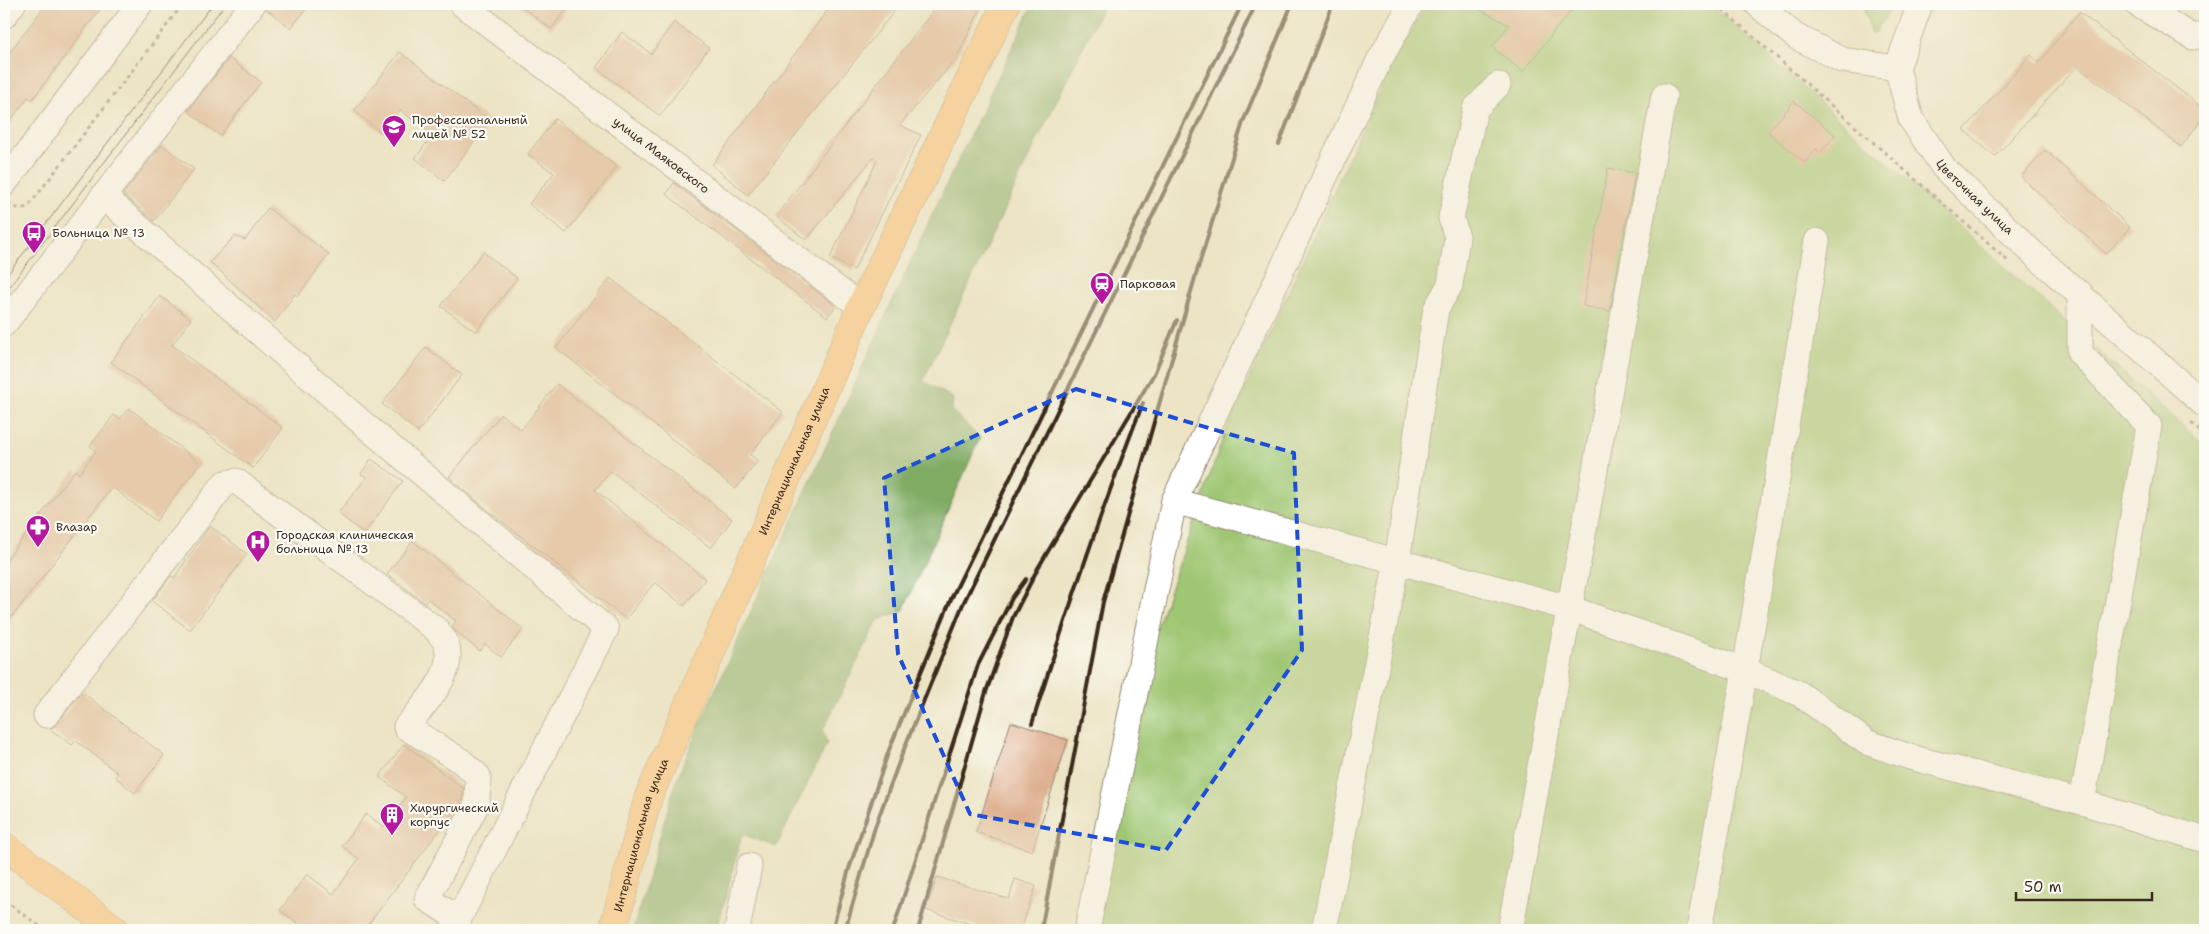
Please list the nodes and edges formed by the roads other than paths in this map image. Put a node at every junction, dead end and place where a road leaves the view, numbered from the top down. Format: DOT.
graph roads {
  1 [pos="13,4"];
  2 [pos="140,4"];
  3 [pos="253,4"];
  4 [pos="462,4"];
  5 [pos="1006,4"];
  6 [pos="1411,4"];
  7 [pos="1757,4"];
  8 [pos="1920,4"];
  9 [pos="2137,4"];
  10 [pos="4,16"];
  11 [pos="2205,35"];
  12 [pos="1897,68"];
  13 [pos="1498,85"];
  14 [pos="1664,96"];
  15 [pos="4,184"];
  16 [pos="103,196"];
  17 [pos="1817,241"];
  18 [pos="2080,293"];
  19 [pos="861,307"];
  20 [pos="4,324"];
  21 [pos="2198,414"];
  22 [pos="1174,501"];
  23 [pos="1397,562"];
  24 [pos="1569,608"];
  25 [pos="1745,670"];
  26 [pos="46,715"];
  27 [pos="2082,802"];
  28 [pos="2205,840"];
  29 [pos="4,846"];
  30 [pos="749,866"];
  31 [pos="456,925"];
  32 [pos="116,930"];
  33 [pos="613,930"];
  34 [pos="738,930"];
  35 [pos="1087,930"];
  36 [pos="1324,930"];
  37 [pos="1510,930"];
  38 [pos="1698,930"];
  1 -- 10 [label="street"];
  2 -- 15 [label="street"];
  3 -- 16 [label="street"];
  4 -- 19 [label="street, улица Маяковского"];
  5 -- 19 [label="main road, Интернациональная улица"];
  6 -- 22 [label="street"];
  7 -- 12 [label="street"];
  8 -- 12 [label="street"];
  9 -- 11 [label="street"];
  12 -- 18 [label="street, Цветочная улица"];
  13 -- 23 [label="street"];
  14 -- 24 [label="street"];
  16 -- 20 [label="street"];
  16 -- 31 [label="street"];
  17 -- 25 [label="street"];
  18 -- 21 [label="street, Цветочная улица"];
  18 -- 27 [label="street"];
  19 -- 33 [label="main road, Интернациональная улица"];
  22 -- 23 [label="street"];
  22 -- 35 [label="street"];
  23 -- 24 [label="street"];
  23 -- 36 [label="street"];
  24 -- 25 [label="street"];
  24 -- 37 [label="street"];
  25 -- 27 [label="street"];
  25 -- 38 [label="street"];
  26 -- 31 [label="street"];
  27 -- 28 [label="street"];
  29 -- 32 [label="main road"];
  30 -- 34 [label="street"];
}
